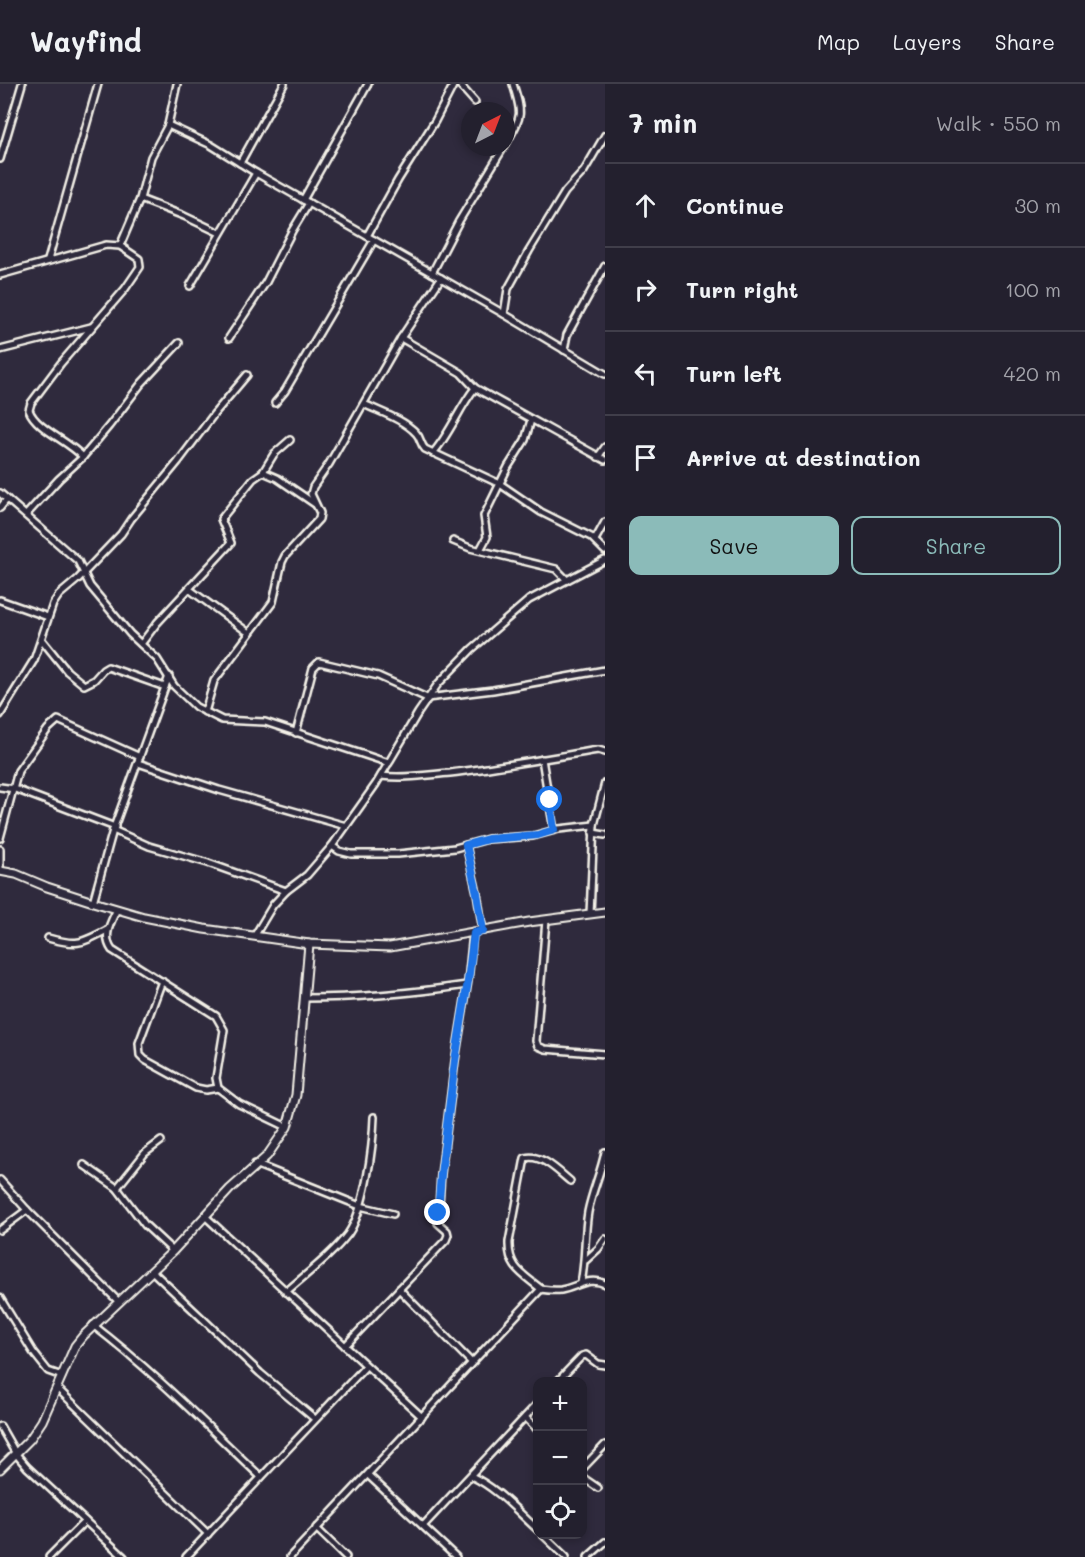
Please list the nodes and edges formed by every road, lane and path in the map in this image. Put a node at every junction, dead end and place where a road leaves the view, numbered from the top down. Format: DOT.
graph roads {
  1 [pos="22,84"];
  2 [pos="98,84"];
  3 [pos="177,84"];
  4 [pos="284,84"];
  5 [pos="368,84"];
  6 [pos="454,84"];
  7 [pos="459,84"];
  8 [pos="513,84"];
  9 [pos="476,102"];
  10 [pos="168,125"];
  11 [pos="515,126"];
  12 [pos="605,135"];
  13 [pos="2,146"];
  14 [pos="498,156"];
  15 [pos="0,159"];
  16 [pos="240,163"];
  17 [pos="256,173"];
  18 [pos="140,199"];
  19 [pos="303,200"];
  20 [pos="309,203"];
  21 [pos="220,234"];
  22 [pos="367,236"];
  23 [pos="374,240"];
  24 [pos="120,246"];
  25 [pos="48,260"];
  26 [pos="605,266"];
  27 [pos="432,273"];
  28 [pos="0,275"];
  29 [pos="441,278"];
  30 [pos="190,286"];
  31 [pos="504,314"];
  32 [pos="92,327"];
  33 [pos="229,338"];
  34 [pos="401,338"];
  35 [pos="179,343"];
  36 [pos="0,350"];
  37 [pos="564,350"];
  38 [pos="605,374"];
  39 [pos="247,375"];
  40 [pos="475,388"];
  41 [pos="275,403"];
  42 [pos="364,404"];
  43 [pos="531,420"];
  44 [pos="290,440"];
  45 [pos="605,447"];
  46 [pos="434,453"];
  47 [pos="83,457"];
  48 [pos="598,457"];
  49 [pos="605,460"];
  50 [pos="263,472"];
  51 [pos="500,484"];
  52 [pos="0,493"];
  53 [pos="7,499"];
  54 [pos="316,504"];
  55 [pos="0,508"];
  56 [pos="26,514"];
  57 [pos="605,522"];
  58 [pos="595,540"];
  59 [pos="453,541"];
  60 [pos="480,550"];
  61 [pos="605,551"];
  62 [pos="605,560"];
  63 [pos="84,571"];
  64 [pos="567,580"];
  65 [pos="189,589"];
  66 [pos="0,600"];
  67 [pos="48,617"];
  68 [pos="249,633"];
  69 [pos="42,640"];
  70 [pos="141,644"];
  71 [pos="605,670"];
  72 [pos="169,676"];
  73 [pos="165,687"];
  74 [pos="427,698"];
  75 [pos="205,712"];
  76 [pos="0,715"];
  77 [pos="296,733"];
  78 [pos="605,752"];
  79 [pos="542,759"];
  80 [pos="139,760"];
  81 [pos="389,763"];
  82 [pos="381,776"];
  83 [pos="605,783"];
  84 [pos="0,787"];
  85 [pos="15,789"];
  86 [pos="594,825"];
  87 [pos="346,826"];
  88 [pos="114,829"];
  89 [pos="554,830"];
  90 [pos="593,833"];
  91 [pos="605,835"];
  92 [pos="0,838"];
  93 [pos="466,845"];
  94 [pos="332,846"];
  95 [pos="0,849"];
  96 [pos="0,871"];
  97 [pos="286,891"];
  98 [pos="93,902"];
  99 [pos="117,909"];
  100 [pos="605,912"];
  101 [pos="590,914"];
  102 [pos="546,920"];
  103 [pos="107,930"];
  104 [pos="483,931"];
  105 [pos="474,933"];
  106 [pos="255,935"];
  107 [pos="48,938"];
  108 [pos="309,944"];
  109 [pos="162,981"];
  110 [pos="467,985"];
  111 [pos="305,998"];
  112 [pos="605,1054"];
  113 [pos="218,1088"];
  114 [pos="374,1117"];
  115 [pos="287,1127"];
  116 [pos="161,1141"];
  117 [pos="605,1152"];
  118 [pos="255,1164"];
  119 [pos="84,1165"];
  120 [pos="0,1180"];
  121 [pos="570,1181"];
  122 [pos="117,1188"];
  123 [pos="360,1206"];
  124 [pos="27,1210"];
  125 [pos="393,1214"];
  126 [pos="205,1216"];
  127 [pos="0,1230"];
  128 [pos="605,1239"];
  129 [pos="173,1251"];
  130 [pos="586,1260"];
  131 [pos="152,1271"];
  132 [pos="582,1283"];
  133 [pos="605,1284"];
  134 [pos="399,1289"];
  135 [pos="541,1289"];
  136 [pos="286,1292"];
  137 [pos="0,1298"];
  138 [pos="119,1302"];
  139 [pos="93,1325"];
  140 [pos="345,1346"];
  141 [pos="471,1362"];
  142 [pos="605,1365"];
  143 [pos="366,1366"];
  144 [pos="62,1376"];
  145 [pos="562,1377"];
  146 [pos="57,1388"];
  147 [pos="533,1408"];
  148 [pos="525,1417"];
  149 [pos="422,1418"];
  150 [pos="315,1419"];
  151 [pos="0,1426"];
  152 [pos="533,1426"];
  153 [pos="605,1445"];
  154 [pos="16,1454"];
  155 [pos="587,1464"];
  156 [pos="0,1469"];
  157 [pos="368,1475"];
  158 [pos="471,1476"];
  159 [pos="261,1477"];
  160 [pos="587,1480"];
  161 [pos="598,1488"];
  162 [pos="85,1521"];
  163 [pos="423,1526"];
  164 [pos="533,1526"];
  165 [pos="316,1528"];
  166 [pos="208,1534"];
  167 [pos="547,1539"];
  168 [pos="605,1542"];
  169 [pos="49,1557"];
  170 [pos="124,1557"];
  171 [pos="186,1557"];
  172 [pos="290,1557"];
  173 [pos="346,1557"];
  174 [pos="456,1557"];
  175 [pos="566,1557"];
  176 [pos="588,1557"];
  1 -- 13 [label="street"];
  2 -- 25 [label="street"];
  3 -- 10 [label="street"];
  4 -- 16 [label="street"];
  5 -- 19 [label="street"];
  6 -- 22 [label="street"];
  7 -- 9 [label="street"];
  8 -- 11 [label="street"];
  10 -- 16 [label="street"];
  10 -- 18 [label="street"];
  12 -- 31 [label="street"];
  13 -- 15 [label="street"];
  14 -- 27 [label="street"];
  16 -- 17 [label="street"];
  17 -- 19 [label="street"];
  17 -- 21 [label="street"];
  18 -- 21 [label="street"];
  18 -- 24 [label="street"];
  19 -- 20 [label="street"];
  20 -- 22 [label="street"];
  20 -- 33 [label="street"];
  21 -- 30 [label="street"];
  22 -- 23 [label="street"];
  23 -- 27 [label="street"];
  23 -- 41 [label="street"];
  24 -- 25 [label="street"];
  24 -- 32 [label="street"];
  25 -- 28 [label="street"];
  26 -- 37 [label="street"];
  27 -- 29 [label="street"];
  29 -- 31 [label="street"];
  29 -- 34 [label="street"];
  31 -- 37 [label="street"];
  32 -- 36 [label="street"];
  32 -- 47 [label="street"];
  34 -- 40 [label="street"];
  34 -- 42 [label="street"];
  35 -- 47 [label="street"];
  37 -- 38 [label="street"];
  39 -- 63 [label="street"];
  40 -- 43 [label="street"];
  40 -- 46 [label="street"];
  42 -- 46 [label="street"];
  42 -- 54 [label="street"];
  43 -- 48 [label="street"];
  43 -- 51 [label="street"];
  44 -- 50 [label="street"];
  45 -- 48 [label="street"];
  46 -- 51 [label="street"];
  47 -- 56 [label="street"];
  48 -- 49 [label="street"];
  50 -- 54 [label="street"];
  50 -- 65 [label="street"];
  51 -- 58 [label="street"];
  51 -- 60 [label="street"];
  52 -- 53 [label="street"];
  53 -- 55 [label="street"];
  53 -- 56 [label="street"];
  54 -- 68 [label="street"];
  56 -- 63 [label="street"];
  57 -- 58 [label="street"];
  58 -- 61 [label="street"];
  59 -- 60 [label="street"];
  60 -- 64 [label="street"];
  62 -- 64 [label="street"];
  63 -- 67 [label="street"];
  63 -- 70 [label="street"];
  64 -- 74 [label="street"];
  65 -- 68 [label="street"];
  65 -- 70 [label="street"];
  66 -- 67 [label="street"];
  67 -- 69 [label="street"];
  68 -- 75 [label="street"];
  69 -- 73 [label="street"];
  69 -- 76 [label="street"];
  70 -- 72 [label="street"];
  71 -- 74 [label="street"];
  72 -- 73 [label="street"];
  72 -- 75 [label="street"];
  73 -- 80 [label="street"];
  74 -- 77 [label="street"];
  74 -- 81 [label="street"];
  75 -- 77 [label="street"];
  77 -- 81 [label="street"];
  78 -- 79 [label="street"];
  79 -- 82 [label="street"];
  79 -- 89 [label="street"];
  80 -- 85 [label="street"];
  80 -- 87 [label="street"];
  80 -- 88 [label="street"];
  81 -- 82 [label="street"];
  82 -- 87 [label="street"];
  83 -- 86 [label="street"];
  84 -- 85 [label="street"];
  85 -- 88 [label="street"];
  85 -- 92 [label="street"];
  86 -- 89 [label="street"];
  86 -- 90 [label="street"];
  87 -- 94 [label="street"];
  88 -- 97 [label="street"];
  88 -- 98 [label="street"];
  89 -- 93 [label="street"];
  90 -- 91 [label="street"];
  90 -- 101 [label="street"];
  93 -- 94 [label="street"];
  93 -- 104 [label="street"];
  94 -- 97 [label="street"];
  95 -- 96 [label="street"];
  96 -- 98 [label="street"];
  97 -- 106 [label="street"];
  98 -- 99 [label="street"];
  99 -- 103 [label="street"];
  99 -- 106 [label="street"];
  100 -- 101 [label="street"];
  101 -- 102 [label="street"];
  102 -- 104 [label="street"];
  102 -- 112 [label="street"];
  103 -- 107 [label="street"];
  103 -- 109 [label="street"];
  104 -- 105 [label="street"];
  105 -- 108 [label="street"];
  105 -- 110 [label="street"];
  106 -- 108 [label="street"];
  108 -- 111 [label="street"];
  109 -- 113 [label="street"];
  109 -- 113 [label="street"];
  110 -- 111 [label="street"];
  110 -- 134 [label="street"];
  111 -- 115 [label="street"];
  113 -- 115 [label="street"];
  114 -- 123 [label="street"];
  115 -- 118 [label="street"];
  116 -- 122 [label="street"];
  117 -- 130 [label="street"];
  118 -- 123 [label="street"];
  118 -- 126 [label="street"];
  119 -- 122 [label="street"];
  120 -- 124 [label="street"];
  121 -- 135 [label="street"];
  122 -- 129 [label="street"];
  123 -- 125 [label="street"];
  123 -- 136 [label="street"];
  124 -- 127 [label="street"];
  124 -- 138 [label="street"];
  126 -- 129 [label="street"];
  126 -- 136 [label="street"];
  128 -- 130 [label="street"];
  129 -- 131 [label="street"];
  130 -- 132 [label="street"];
  131 -- 138 [label="street"];
  131 -- 150 [label="street"];
  132 -- 133 [label="street"];
  132 -- 135 [label="street"];
  134 -- 140 [label="street"];
  134 -- 141 [label="street"];
  135 -- 141 [label="street"];
  136 -- 140 [label="street"];
  137 -- 144 [label="street"];
  138 -- 139 [label="street"];
  139 -- 144 [label="street"];
  139 -- 159 [label="street"];
  140 -- 143 [label="street"];
  141 -- 149 [label="street"];
  142 -- 145 [label="street"];
  143 -- 149 [label="street"];
  143 -- 150 [label="street"];
  144 -- 146 [label="street"];
  146 -- 154 [label="street"];
  146 -- 166 [label="street"];
  147 -- 148 [label="street"];
  148 -- 152 [label="street"];
  148 -- 158 [label="street"];
  149 -- 157 [label="street"];
  150 -- 159 [label="street"];
  151 -- 154 [label="street"];
  153 -- 155 [label="street"];
  154 -- 156 [label="street"];
  154 -- 162 [label="street"];
  157 -- 163 [label="street"];
  157 -- 165 [label="street"];
  158 -- 163 [label="street"];
  158 -- 164 [label="street"];
  159 -- 166 [label="street"];
  160 -- 161 [label="street"];
  162 -- 169 [label="street"];
  162 -- 170 [label="street"];
  163 -- 174 [label="street"];
  165 -- 172 [label="street"];
  165 -- 173 [label="street"];
  166 -- 171 [label="street"];
  167 -- 175 [label="street"];
  168 -- 176 [label="street"];
}
